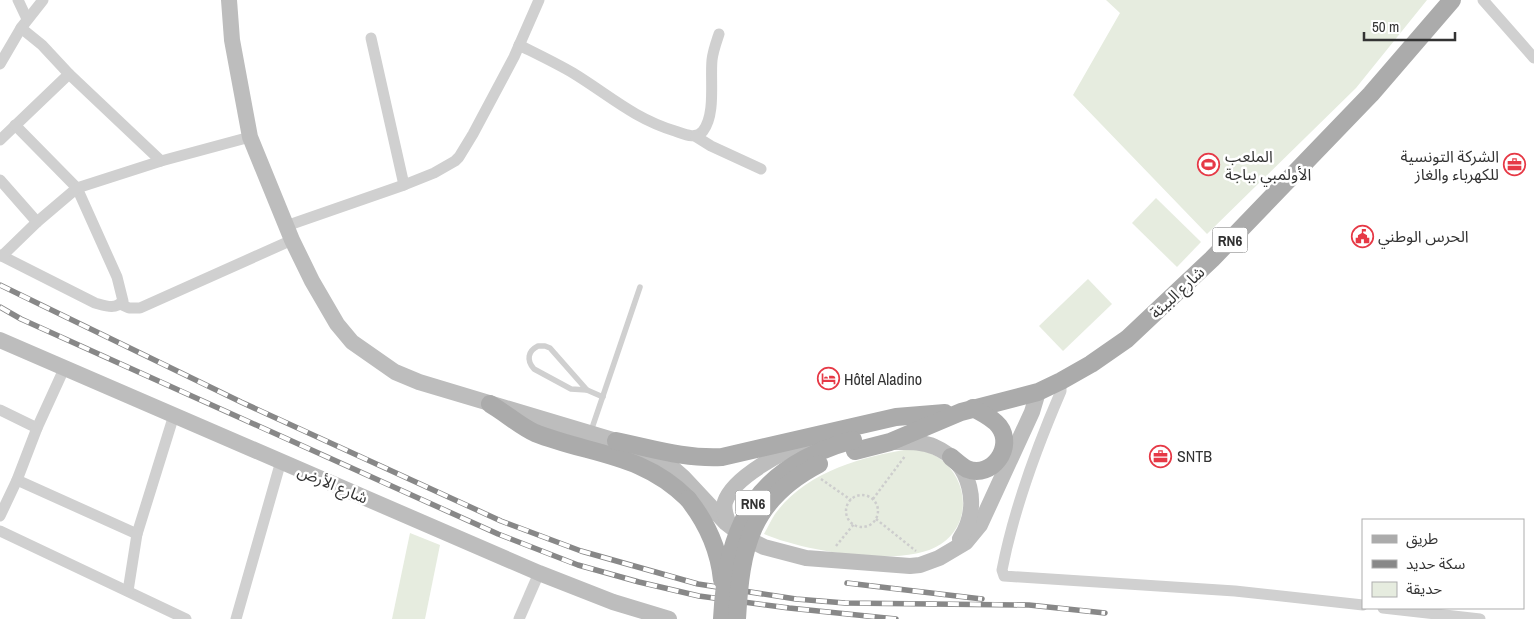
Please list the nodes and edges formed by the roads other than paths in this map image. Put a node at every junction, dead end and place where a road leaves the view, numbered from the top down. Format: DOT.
graph roads {
  1 [pos="18,0"];
  2 [pos="42,0"];
  3 [pos="229,0"];
  4 [pos="539,0"];
  5 [pos="1452,0"];
  6 [pos="1483,0"];
  7 [pos="24,24"];
  8 [pos="719,34"];
  9 [pos="371,38"];
  10 [pos="519,45"];
  11 [pos="1534,58"];
  12 [pos="0,64"];
  13 [pos="69,74"];
  14 [pos="15,125"];
  15 [pos="695,136"];
  16 [pos="250,137"];
  17 [pos="0,140"];
  18 [pos="161,161"];
  19 [pos="761,169"];
  20 [pos="0,180"];
  21 [pos="404,185"];
  22 [pos="77,188"];
  23 [pos="36,222"];
  24 [pos="289,233"];
  25 [pos="1,256"];
  26 [pos="640,287"];
  27 [pos="120,304"];
  28 [pos="0,340"];
  29 [pos="64,369"];
  30 [pos="1061,381"];
  31 [pos="586,390"];
  32 [pos="1038,392"];
  33 [pos="602,398"];
  34 [pos="490,404"];
  35 [pos="0,410"];
  36 [pos="961,411"];
  37 [pos="174,415"];
  38 [pos="37,428"];
  39 [pos="590,433"];
  40 [pos="616,440"];
  41 [pos="849,440"];
  42 [pos="890,442"];
  43 [pos="951,457"];
  44 [pos="1005,459"];
  45 [pos="281,461"];
  46 [pos="1027,477"];
  47 [pos="17,480"];
  48 [pos="1,512"];
  49 [pos="730,526"];
  50 [pos="0,531"];
  51 [pos="137,534"];
  52 [pos="947,554"];
  53 [pos="538,573"];
  54 [pos="128,592"];
  55 [pos="724,597"];
  56 [pos="1362,605"];
  57 [pos="1392,609"];
  58 [pos="641,615"];
  59 [pos="186,619"];
  60 [pos="236,619"];
  61 [pos="519,619"];
  62 [pos="669,619"];
  63 [pos="722,619"];
  64 [pos="737,619"];
  65 [pos="1480,619"];
  1 -- 7 [label="street"];
  2 -- 7 [label="street"];
  3 -- 16 [label="main road"];
  4 -- 10 [label="street"];
  5 -- 30 [label="main road, شارع البيئة / RN6"];
  6 -- 11 [label="street"];
  7 -- 12 [label="street"];
  7 -- 13 [label="street"];
  8 -- 15 [label="street"];
  9 -- 21 [label="street"];
  10 -- 15 [label="street"];
  10 -- 21 [label="street"];
  13 -- 14 [label="street"];
  13 -- 18 [label="street"];
  14 -- 17 [label="street"];
  14 -- 22 [label="street"];
  15 -- 19 [label="street"];
  16 -- 18 [label="street"];
  16 -- 24 [label="main road"];
  18 -- 22 [label="street"];
  20 -- 23 [label="street"];
  21 -- 24 [label="street"];
  22 -- 23 [label="street"];
  22 -- 27 [label="street"];
  23 -- 25 [label="street"];
  24 -- 27 [label="street"];
  24 -- 34 [label="main road"];
  25 -- 27 [label="street"];
  26 -- 33 [label="lane"];
  28 -- 29 [label="main road, شارع الأرض"];
  29 -- 37 [label="main road, شارع الأرض"];
  29 -- 38 [label="street"];
  30 -- 32 [label="main road, شارع البيئة / RN6"];
  30 -- 46 [label="street"];
  31 -- 31 [label="lane"];
  31 -- 33 [label="lane"];
  32 -- 36 [label="main road, شارع البيئة / RN6"];
  32 -- 44 [label="main road"];
  33 -- 39 [label="lane"];
  34 -- 39 [label="main road"];
  34 -- 55 [label="main road, bridge"];
  35 -- 38 [label="street"];
  36 -- 41 [label="main road, شارع البيئة / RN6"];
  36 -- 42 [label="main road, شارع البيئة / RN6"];
  36 -- 44 [label="main road"];
  37 -- 45 [label="main road, شارع الأرض"];
  37 -- 51 [label="street"];
  38 -- 47 [label="street"];
  39 -- 40 [label="main road"];
  40 -- 41 [label="main road"];
  40 -- 49 [label="main road"];
  41 -- 42 [label="main road, شارع البيئة / RN6"];
  41 -- 49 [label="main road"];
  41 -- 55 [label="main road, شارع البيئة / RN6, bridge"];
  41 -- 64 [label="main road, شارع البيئة / RN6, bridge"];
  42 -- 43 [label="main road"];
  43 -- 44 [label="main road"];
  43 -- 52 [label="main road"];
  44 -- 46 [label="street"];
  44 -- 52 [label="main road"];
  45 -- 53 [label="main road, شارع الأرض"];
  45 -- 60 [label="street"];
  46 -- 56 [label="street"];
  47 -- 48 [label="street"];
  47 -- 51 [label="street"];
  49 -- 52 [label="main road"];
  50 -- 54 [label="street"];
  51 -- 54 [label="street"];
  53 -- 58 [label="main road, شارع الأرض"];
  53 -- 61 [label="street"];
  54 -- 59 [label="street"];
  55 -- 63 [label="main road, شارع البيئة / RN6, bridge"];
  57 -- 65 [label="street"];
  58 -- 62 [label="main road, شارع الأرض"];
}
